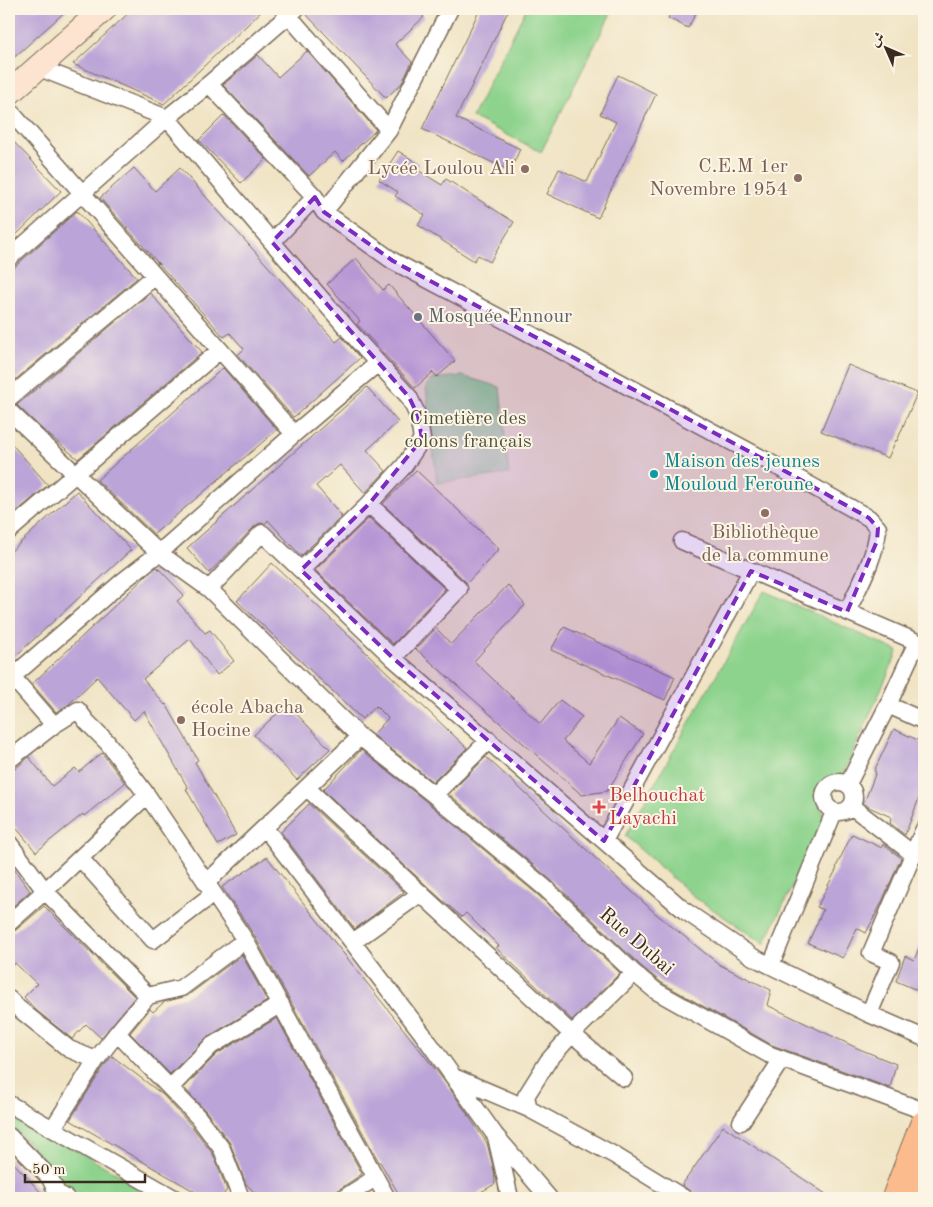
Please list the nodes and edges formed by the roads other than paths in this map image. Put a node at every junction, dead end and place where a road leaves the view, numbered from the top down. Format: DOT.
graph roads {
  1 [pos="104,9"];
  2 [pos="292,12"];
  3 [pos="445,12"];
  4 [pos="37,68"];
  5 [pos="209,84"];
  6 [pos="9,93"];
  7 [pos="9,110"];
  8 [pos="167,118"];
  9 [pos="389,130"];
  10 [pos="82,194"];
  11 [pos="315,198"];
  12 [pos="324,212"];
  13 [pos="272,242"];
  14 [pos="9,258"];
  15 [pos="155,276"];
  16 [pos="220,350"];
  17 [pos="378,363"];
  18 [pos="9,398"];
  19 [pos="9,411"];
  20 [pos="294,434"];
  21 [pos="76,474"];
  22 [pos="369,504"];
  23 [pos="9,531"];
  24 [pos="682,541"];
  25 [pos="159,553"];
  26 [pos="301,570"];
  27 [pos="751,571"];
  28 [pos="209,589"];
  29 [pos="847,612"];
  30 [pos="921,644"];
  31 [pos="393,658"];
  32 [pos="10,675"];
  33 [pos="888,705"];
  34 [pos="924,722"];
  35 [pos="54,725"];
  36 [pos="360,737"];
  37 [pos="489,740"];
  38 [pos="9,760"];
  39 [pos="848,784"];
  40 [pos="307,788"];
  41 [pos="148,795"];
  42 [pos="434,796"];
  43 [pos="851,806"];
  44 [pos="834,812"];
  45 [pos="265,828"];
  46 [pos="924,829"];
  47 [pos="604,841"];
  48 [pos="9,843"];
  49 [pos="913,854"];
  50 [pos="80,858"];
  51 [pos="210,889"];
  52 [pos="45,891"];
  53 [pos="421,893"];
  54 [pos="9,923"];
  55 [pos="245,940"];
  56 [pos="353,942"];
  57 [pos="772,965"];
  58 [pos="634,974"];
  59 [pos="148,996"];
  60 [pos="9,999"];
  61 [pos="281,1004"];
  62 [pos="869,1014"];
  63 [pos="117,1033"];
  64 [pos="572,1034"];
  65 [pos="924,1038"];
  66 [pos="782,1059"];
  67 [pos="96,1060"];
  68 [pos="453,1076"];
  69 [pos="624,1078"];
  70 [pos="170,1088"];
  71 [pos="9,1104"];
  72 [pos="529,1109"];
  73 [pos="924,1111"];
  74 [pos="741,1122"];
  75 [pos="924,1125"];
  76 [pos="53,1128"];
  77 [pos="495,1135"];
  78 [pos="9,1136"];
  79 [pos="375,1178"];
  80 [pos="924,1191"];
  81 [pos="58,1196"];
  82 [pos="174,1198"];
  83 [pos="241,1198"];
  84 [pos="344,1198"];
  85 [pos="387,1198"];
  86 [pos="510,1198"];
  87 [pos="549,1198"];
  88 [pos="684,1198"];
  89 [pos="896,1198"];
  90 [pos="921,1198"];
  1 -- 4 [label="street"];
  2 -- 5 [label="street"];
  2 -- 9 [label="street"];
  3 -- 9 [label="street"];
  4 -- 6 [label="street"];
  4 -- 8 [label="street"];
  5 -- 8 [label="street"];
  5 -- 11 [label="street"];
  7 -- 10 [label="street"];
  8 -- 10 [label="street"];
  8 -- 13 [label="street"];
  9 -- 12 [label="street"];
  10 -- 14 [label="street"];
  10 -- 15 [label="street"];
  11 -- 12 [label="street"];
  11 -- 13 [label="street"];
  12 -- 29 [label="street"];
  13 -- 17 [label="street"];
  15 -- 16 [label="street"];
  15 -- 18 [label="street"];
  16 -- 20 [label="street"];
  16 -- 21 [label="street"];
  17 -- 20 [label="street"];
  17 -- 22 [label="street"];
  19 -- 21 [label="street, Rue Dubai"];
  20 -- 25 [label="street"];
  21 -- 23 [label="street"];
  21 -- 25 [label="street, Rue Dubai"];
  22 -- 26 [label="street"];
  22 -- 31 [label="street"];
  24 -- 27 [label="street"];
  25 -- 28 [label="street, Rue Dubai"];
  25 -- 32 [label="street"];
  26 -- 28 [label="street"];
  26 -- 31 [label="street"];
  27 -- 29 [label="street"];
  27 -- 47 [label="street"];
  28 -- 36 [label="street, Rue Dubai"];
  29 -- 30 [label="street"];
  30 -- 33 [label="street"];
  31 -- 37 [label="street"];
  32 -- 35 [label="street"];
  33 -- 34 [label="street"];
  33 -- 39 [label="street"];
  35 -- 38 [label="street"];
  35 -- 41 [label="street"];
  36 -- 40 [label="street"];
  36 -- 42 [label="street, Rue Dubai"];
  37 -- 42 [label="street"];
  37 -- 47 [label="street"];
  39 -- 43 [label="street"];
  39 -- 44 [label="street"];
  40 -- 45 [label="street"];
  40 -- 53 [label="street"];
  41 -- 50 [label="street"];
  41 -- 51 [label="street"];
  42 -- 58 [label="street, Rue Dubai"];
  43 -- 44 [label="street"];
  43 -- 49 [label="street"];
  44 -- 57 [label="street"];
  45 -- 51 [label="street"];
  45 -- 56 [label="street"];
  46 -- 49 [label="street"];
  47 -- 57 [label="street"];
  48 -- 52 [label="street"];
  49 -- 62 [label="street"];
  50 -- 51 [label="street"];
  50 -- 52 [label="street"];
  51 -- 55 [label="street"];
  52 -- 54 [label="street"];
  52 -- 59 [label="street"];
  53 -- 56 [label="street"];
  53 -- 64 [label="street"];
  55 -- 59 [label="street"];
  55 -- 61 [label="street"];
  56 -- 68 [label="street"];
  57 -- 62 [label="street"];
  58 -- 64 [label="street"];
  58 -- 66 [label="street, Rue Dubai"];
  59 -- 63 [label="street"];
  60 -- 67 [label="street"];
  61 -- 70 [label="street"];
  61 -- 79 [label="street"];
  62 -- 65 [label="street"];
  63 -- 67 [label="street"];
  63 -- 70 [label="street"];
  64 -- 69 [label="street"];
  64 -- 72 [label="street"];
  66 -- 73 [label="street, Rue Dubai"];
  66 -- 74 [label="street"];
  67 -- 76 [label="street"];
  68 -- 72 [label="street"];
  68 -- 77 [label="street"];
  70 -- 83 [label="street"];
  71 -- 76 [label="street"];
  72 -- 88 [label="street"];
  75 -- 89 [label="highway"];
  76 -- 82 [label="street"];
  77 -- 86 [label="street"];
  77 -- 87 [label="street"];
  78 -- 81 [label="street"];
  79 -- 84 [label="street"];
  79 -- 85 [label="street"];
  80 -- 90 [label="highway"];
}
